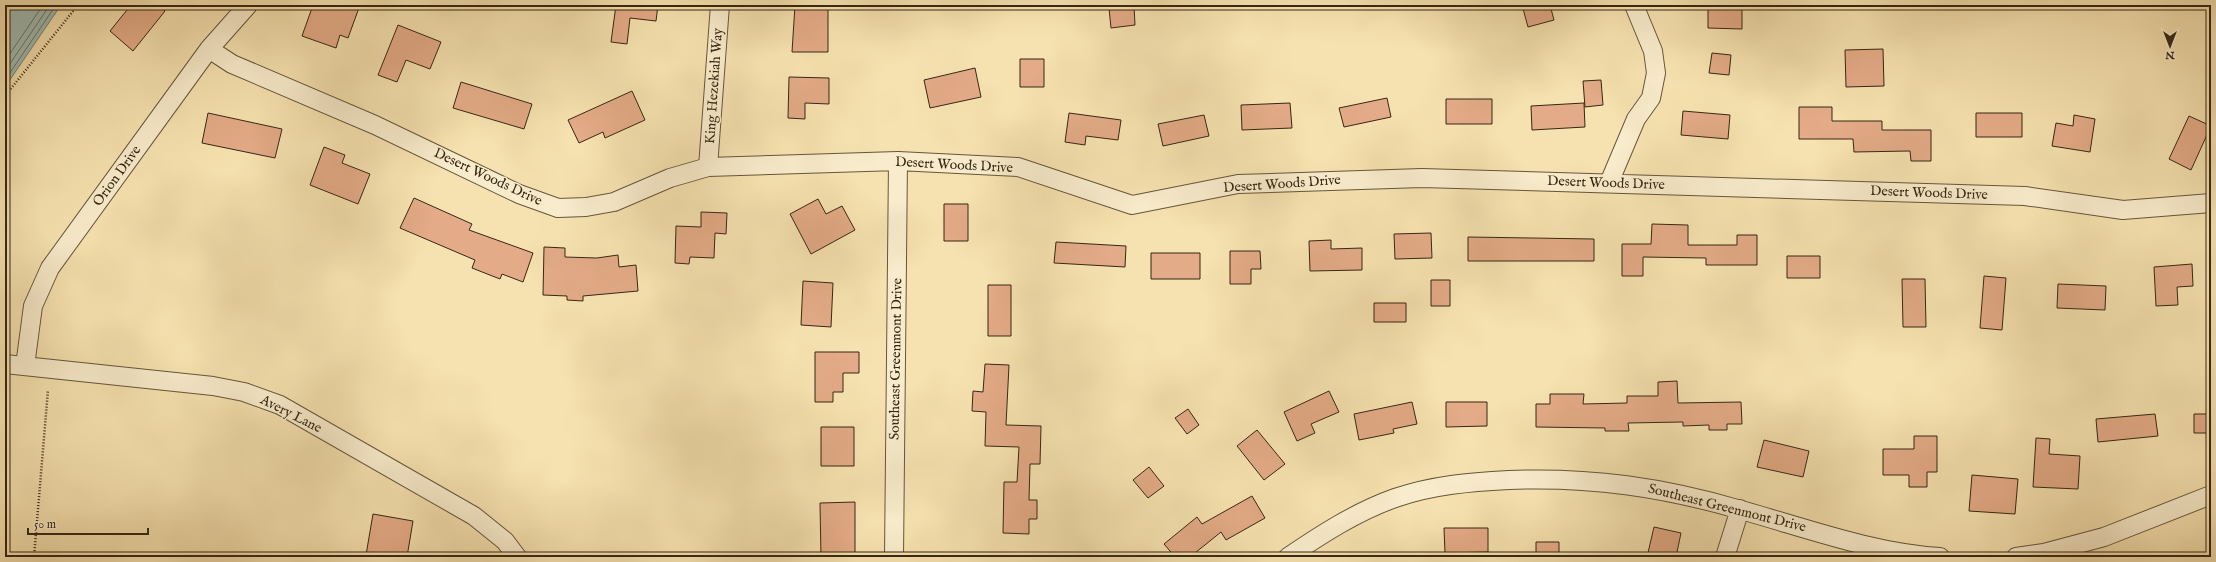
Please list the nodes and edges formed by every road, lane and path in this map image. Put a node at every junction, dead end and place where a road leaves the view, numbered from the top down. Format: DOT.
graph roads {
  1 [pos="78,5"];
  2 [pos="248,5"];
  3 [pos="720,5"];
  4 [pos="1634,5"];
  5 [pos="209,49"];
  6 [pos="5,96"];
  7 [pos="898,161"];
  8 [pos="708,168"];
  9 [pos="1609,184"];
  10 [pos="2211,203"];
  11 [pos="5,364"];
  12 [pos="25,366"];
  13 [pos="48,390"];
  14 [pos="2211,495"];
  15 [pos="1740,509"];
  16 [pos="34,557"];
  17 [pos="517,557"];
  18 [pos="894,557"];
  19 [pos="1288,557"];
  20 [pos="1725,557"];
  21 [pos="1940,557"];
  22 [pos="2016,557"];
  1 -- 6 [label="path"];
  2 -- 5 [label="street, Orion Drive"];
  3 -- 8 [label="street, King Hezekiah Way"];
  4 -- 9 [label="street"];
  5 -- 8 [label="street, Desert Woods Drive"];
  5 -- 12 [label="street, Orion Drive"];
  7 -- 8 [label="street, Desert Woods Drive"];
  7 -- 9 [label="street, Desert Woods Drive"];
  7 -- 18 [label="street, Southeast Greenmont Drive"];
  9 -- 10 [label="street, Desert Woods Drive"];
  11 -- 12 [label="street, Avery Lane"];
  12 -- 17 [label="street, Avery Lane"];
  13 -- 16 [label="path"];
  14 -- 22 [label="street"];
  15 -- 19 [label="street, Southeast Greenmont Drive"];
  15 -- 20 [label="street"];
  15 -- 21 [label="street, Southeast Greenmont Drive"];
}
